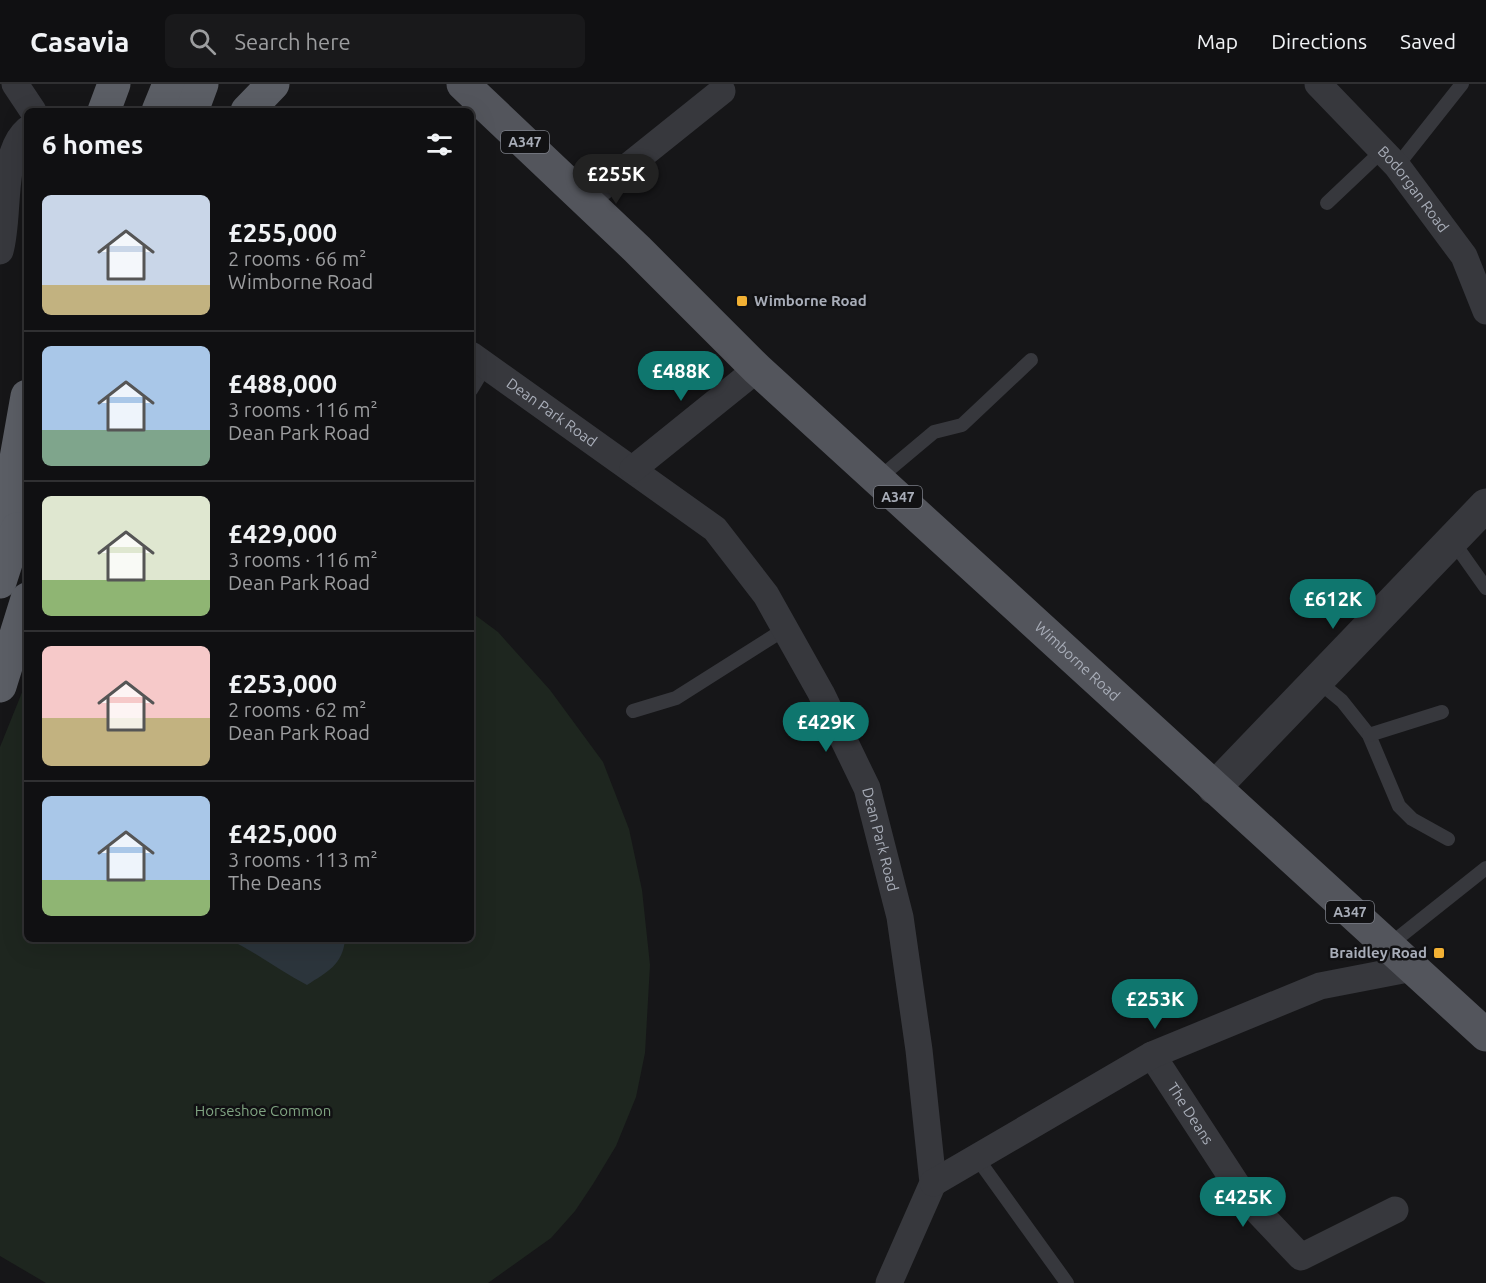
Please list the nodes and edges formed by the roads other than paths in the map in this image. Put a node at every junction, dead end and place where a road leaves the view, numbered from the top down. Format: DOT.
graph roads {
  1 [pos="15,84"];
  2 [pos="114,84"];
  3 [pos="169,84"];
  4 [pos="202,84"];
  5 [pos="273,84"];
  6 [pos="463,84"];
  7 [pos="1318,84"];
  8 [pos="1462,84"];
  9 [pos="727,88"];
  10 [pos="31,108"];
  11 [pos="105,108"];
  12 [pos="159,108"];
  13 [pos="193,108"];
  14 [pos="250,108"];
  15 [pos="24,132"];
  16 [pos="1389,159"];
  17 [pos="586,200"];
  18 [pos="1327,203"];
  19 [pos="0,251"];
  20 [pos="1478,268"];
  21 [pos="1486,311"];
  22 [pos="479,360"];
  23 [pos="1032,360"];
  24 [pos="757,369"];
  25 [pos="474,379"];
  26 [pos="24,413"];
  27 [pos="633,469"];
  28 [pos="878,479"];
  29 [pos="1486,505"];
  30 [pos="24,506"];
  31 [pos="1452,540"];
  32 [pos="0,549"];
  33 [pos="0,582"];
  34 [pos="1486,588"];
  35 [pos="24,609"];
  36 [pos="785,629"];
  37 [pos="24,633"];
  38 [pos="2,681"];
  39 [pos="1319,682"];
  40 [pos="633,711"];
  41 [pos="1442,712"];
  42 [pos="1369,735"];
  43 [pos="1214,788"];
  44 [pos="1448,839"];
  45 [pos="1486,868"];
  46 [pos="1388,946"];
  47 [pos="1413,968"];
  48 [pos="1486,1035"];
  49 [pos="1152,1055"];
  50 [pos="977,1158"];
  51 [pos="933,1183"];
  52 [pos="1395,1210"];
  53 [pos="889,1283"];
  54 [pos="1067,1283"];
  1 -- 10 [label="street"];
  2 -- 11 [label="highway"];
  3 -- 12 [label="highway"];
  4 -- 13 [label="highway"];
  5 -- 14 [label="highway"];
  6 -- 17 [label="main road, Wimborne Road / A347"];
  7 -- 16 [label="street, Bodorgan Road"];
  8 -- 16 [label="lane"];
  9 -- 17 [label="street"];
  15 -- 19 [label="street"];
  16 -- 18 [label="lane"];
  16 -- 20 [label="street, Bodorgan Road"];
  17 -- 24 [label="main road, Wimborne Road / A347"];
  20 -- 21 [label="street, Bodorgan Road"];
  22 -- 25 [label="lane"];
  22 -- 27 [label="street, Dean Park Road"];
  23 -- 28 [label="lane"];
  24 -- 27 [label="street"];
  24 -- 28 [label="main road, Wimborne Road / A347"];
  26 -- 32 [label="highway"];
  27 -- 36 [label="street, Dean Park Road"];
  28 -- 43 [label="main road, Wimborne Road / A347"];
  29 -- 31 [label="street"];
  30 -- 33 [label="highway"];
  31 -- 34 [label="lane"];
  31 -- 39 [label="street"];
  35 -- 38 [label="highway"];
  36 -- 40 [label="lane"];
  36 -- 51 [label="street, Dean Park Road"];
  37 -- 38 [label="highway"];
  39 -- 42 [label="lane"];
  39 -- 43 [label="street"];
  41 -- 42 [label="lane"];
  42 -- 44 [label="lane"];
  43 -- 46 [label="main road, Wimborne Road / A347"];
  45 -- 46 [label="lane"];
  46 -- 47 [label="main road, Wimborne Road / A347"];
  47 -- 48 [label="main road, Wimborne Road / A347"];
  47 -- 49 [label="street"];
  49 -- 50 [label="street"];
  49 -- 52 [label="street, The Deans"];
  50 -- 51 [label="street"];
  50 -- 54 [label="lane"];
  51 -- 53 [label="street, Dean Park Road"];
}
